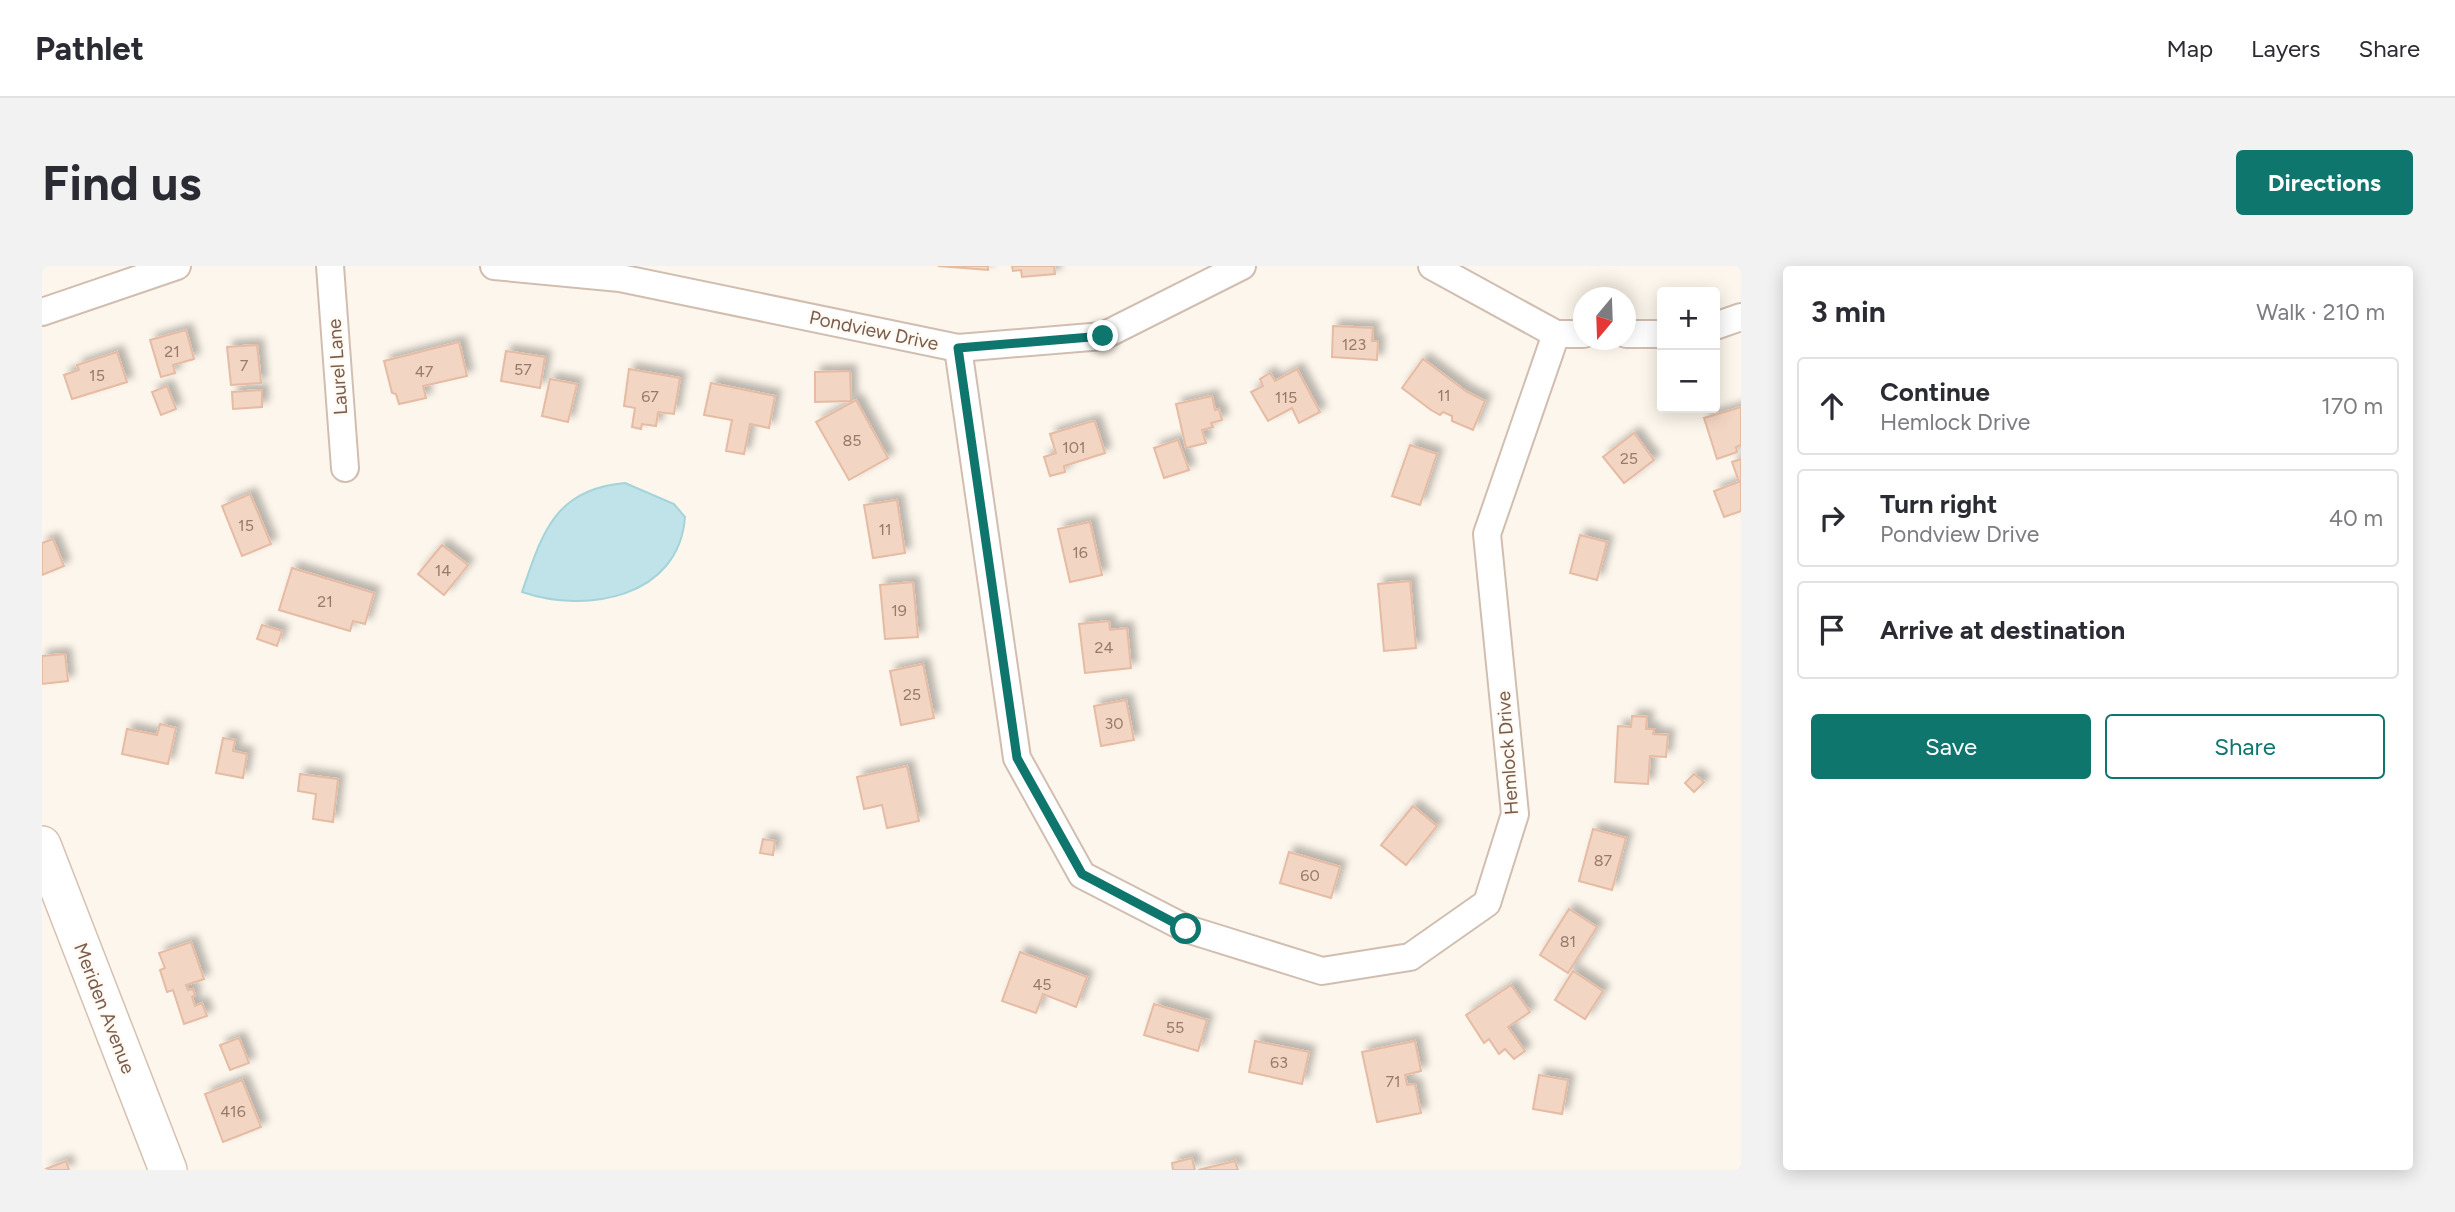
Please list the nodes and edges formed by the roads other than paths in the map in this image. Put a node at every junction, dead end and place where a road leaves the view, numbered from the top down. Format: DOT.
graph roads {
  1 [pos="177,266"];
  2 [pos="330,266"];
  3 [pos="494,266"];
  4 [pos="1242,266"];
  5 [pos="1432,266"];
  6 [pos="42,312"];
  7 [pos="1741,317"];
  8 [pos="1720,324"];
  9 [pos="1556,334"];
  10 [pos="1573,334"];
  11 [pos="1636,334"];
  12 [pos="1657,334"];
  13 [pos="958,348"];
  14 [pos="345,468"];
  15 [pos="42,845"];
  16 [pos="168,1170"];
  1 -- 6 [label="street"];
  2 -- 14 [label="street, Laurel Lane"];
  3 -- 13 [label="street, Pondview Drive"];
  4 -- 13 [label="street, Pondview Drive"];
  5 -- 9 [label="street"];
  7 -- 8 [label="street"];
  9 -- 10 [label="street"];
  9 -- 13 [label="street, Hemlock Drive"];
  11 -- 12 [label="street"];
  15 -- 16 [label="main road, Meriden Avenue"];
}
